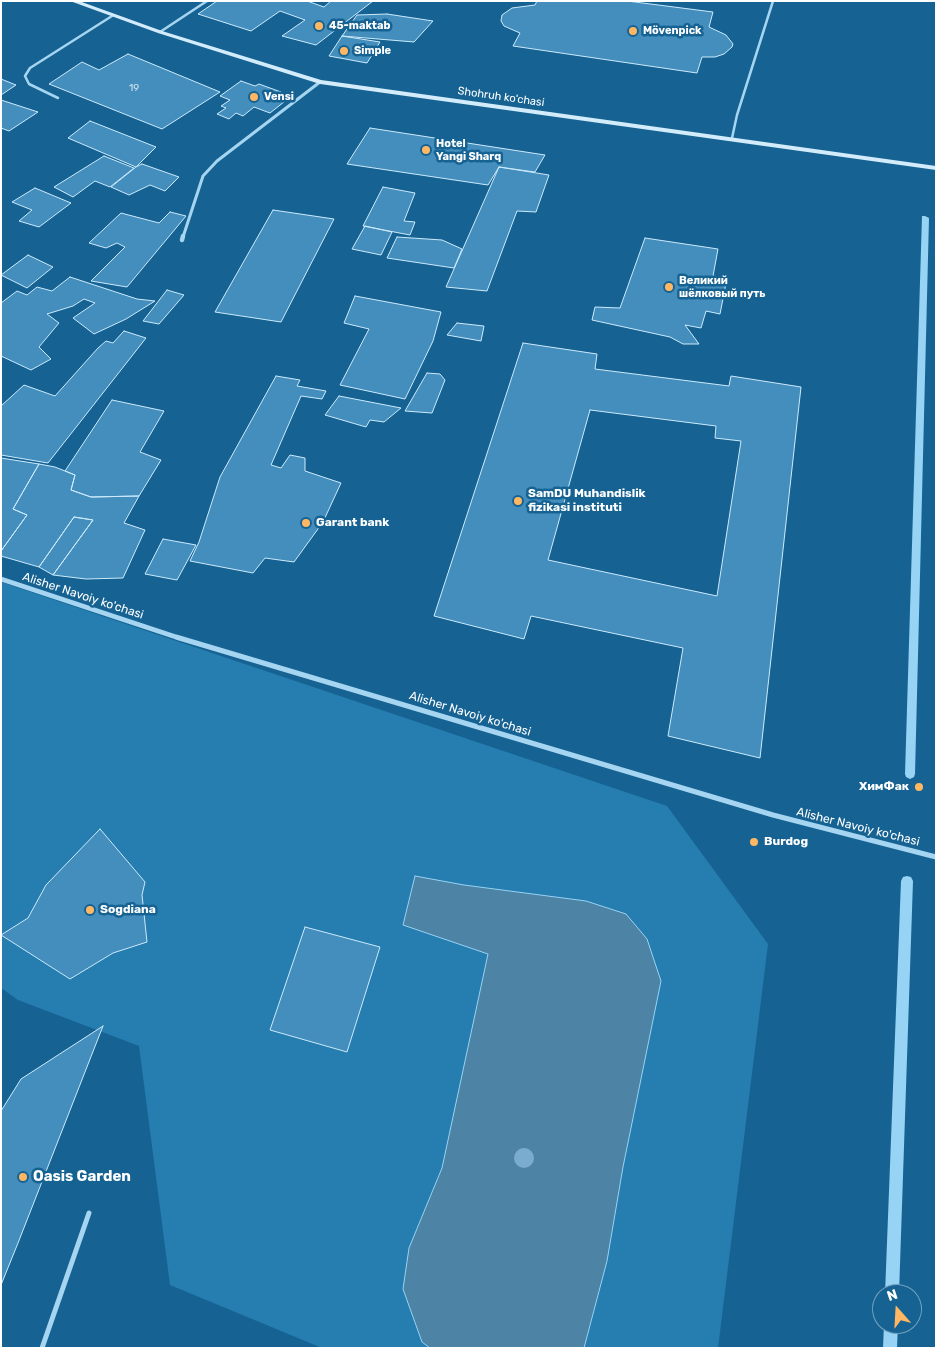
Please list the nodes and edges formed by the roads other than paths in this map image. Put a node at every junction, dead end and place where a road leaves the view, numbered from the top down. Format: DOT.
graph roads {
  1 [pos="73,1"];
  2 [pos="207,1"];
  3 [pos="773,1"];
  4 [pos="112,16"];
  5 [pos="160,32"];
  6 [pos="320,82"];
  7 [pos="58,98"];
  8 [pos="732,138"];
  9 [pos="936,168"];
  10 [pos="182,240"];
  11 [pos="1,579"];
  12 [pos="936,857"];
  13 [pos="89,1212"];
  14 [pos="42,1348"];
  1 -- 4 [label="main road, Shohruh ko'chasi"];
  2 -- 5 [label="lane"];
  3 -- 8 [label="lane"];
  4 -- 5 [label="main road, Shohruh ko'chasi"];
  4 -- 7 [label="lane"];
  5 -- 6 [label="main road, Shohruh ko'chasi"];
  6 -- 8 [label="main road, Shohruh ko'chasi"];
  6 -- 10 [label="street"];
  8 -- 9 [label="main road, Shohruh ko'chasi"];
  11 -- 12 [label="street, Alisher Navoiy ko'chasi"];
  13 -- 14 [label="lane"];
}
